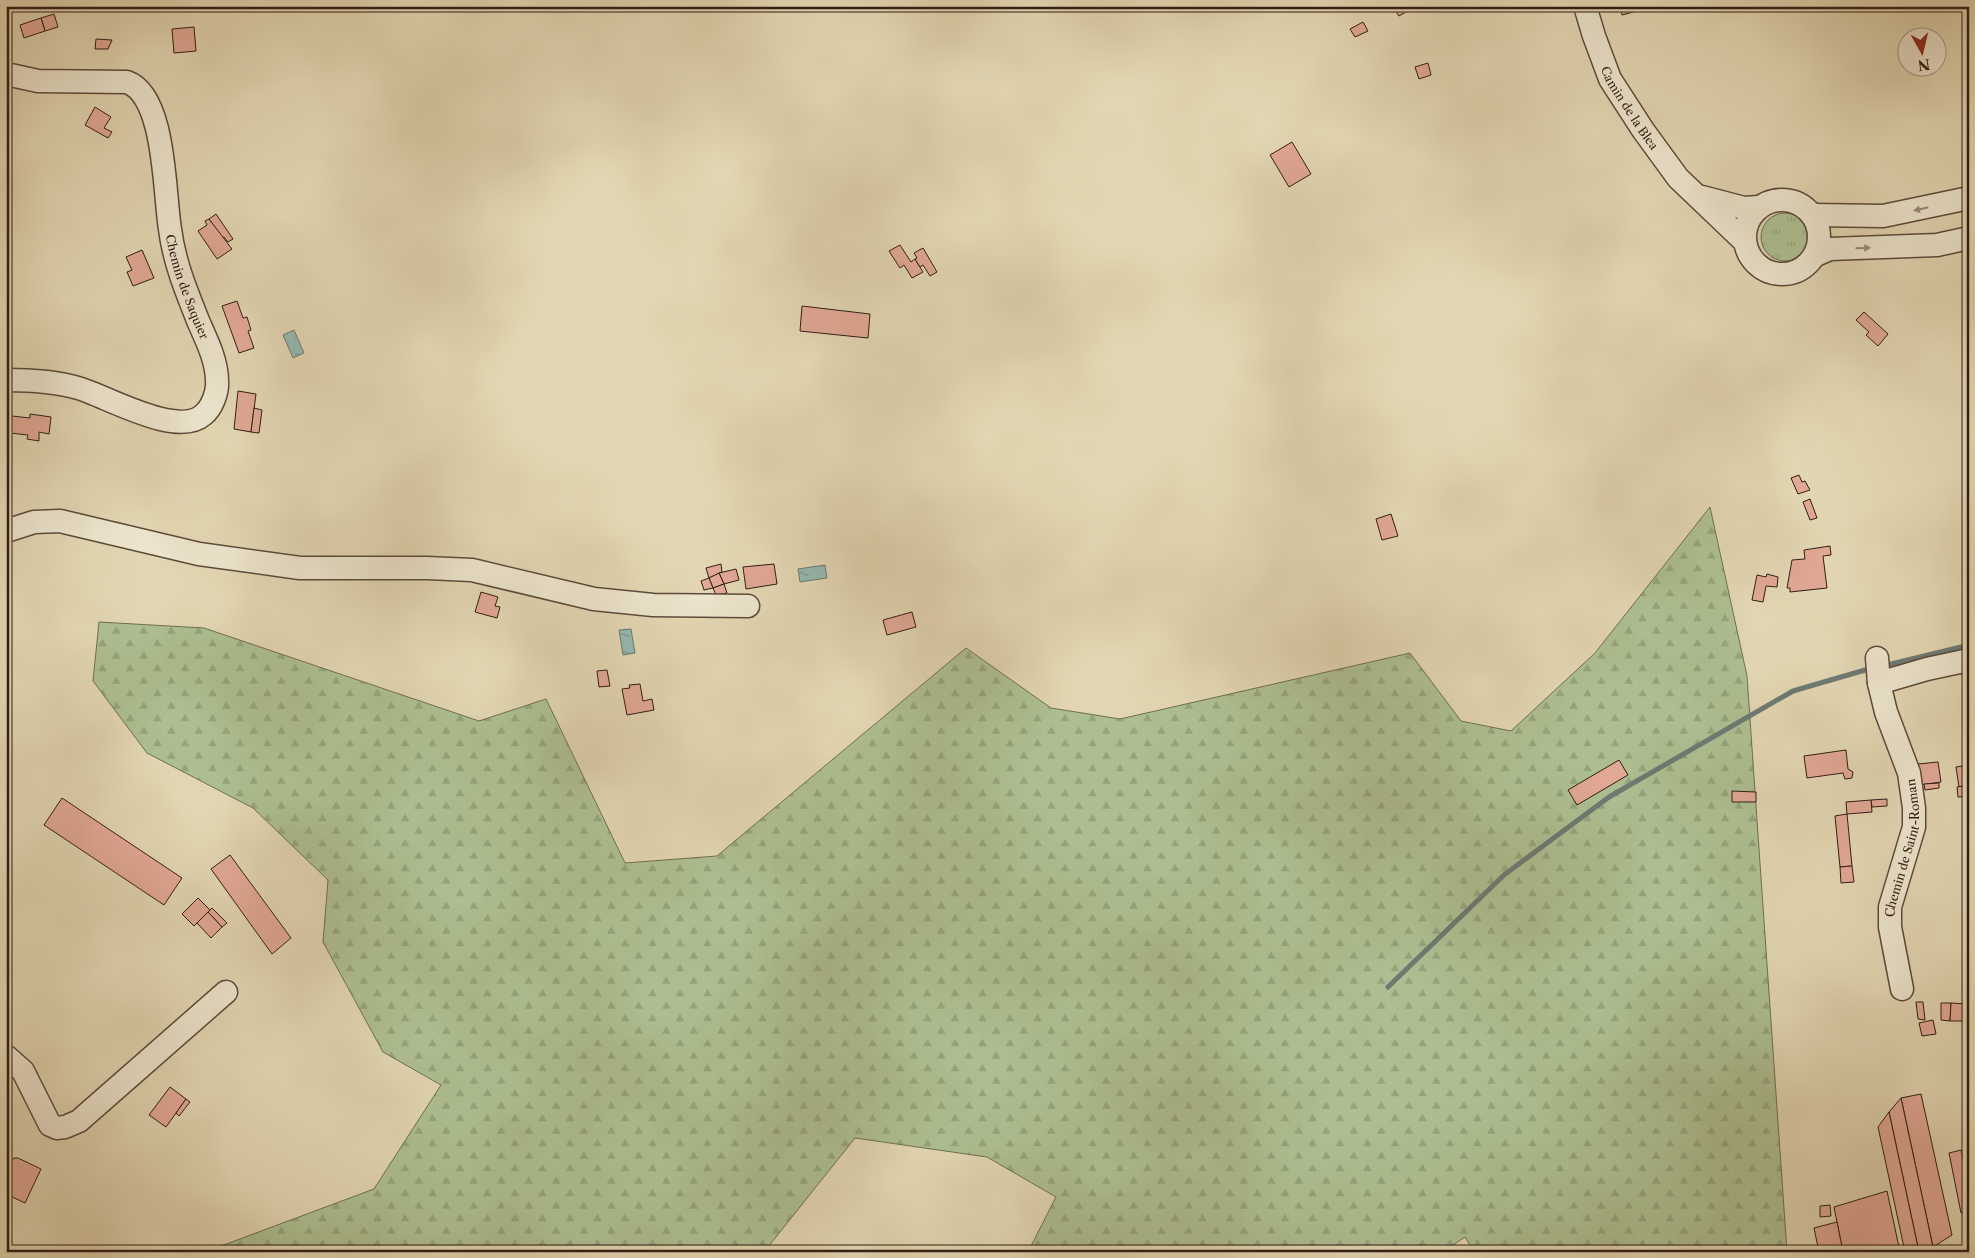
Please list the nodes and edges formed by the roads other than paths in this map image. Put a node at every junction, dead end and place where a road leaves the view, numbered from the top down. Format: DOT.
graph roads {
  1 [pos="1585,6"];
  2 [pos="6,74"];
  3 [pos="1699,196"];
  4 [pos="1969,198"];
  5 [pos="1759,207"];
  6 [pos="1813,215"];
  7 [pos="1969,238"];
  8 [pos="1745,242"];
  9 [pos="1816,255"];
  10 [pos="6,380"];
  11 [pos="6,531"];
  12 [pos="748,606"];
  13 [pos="1969,660"];
  14 [pos="1902,989"];
  15 [pos="226,992"];
  16 [pos="6,1056"];
  1 -- 3 [label="street, Camin de la Blea"];
  2 -- 10 [label="street, Chemin de Saquier"];
  3 -- 5 [label="street"];
  3 -- 8 [label="street, Camin de la Blea"];
  4 -- 6 [label="street, one-way"];
  5 -- 6 [label="street"];
  5 -- 8 [label="street"];
  6 -- 9 [label="street"];
  9 -- 7 [label="street, one-way"];
  8 -- 9 [label="street"];
  11 -- 12 [label="street"];
  13 -- 14 [label="street, Chemin de Saint-Roman"];
  15 -- 16 [label="street"];
}
